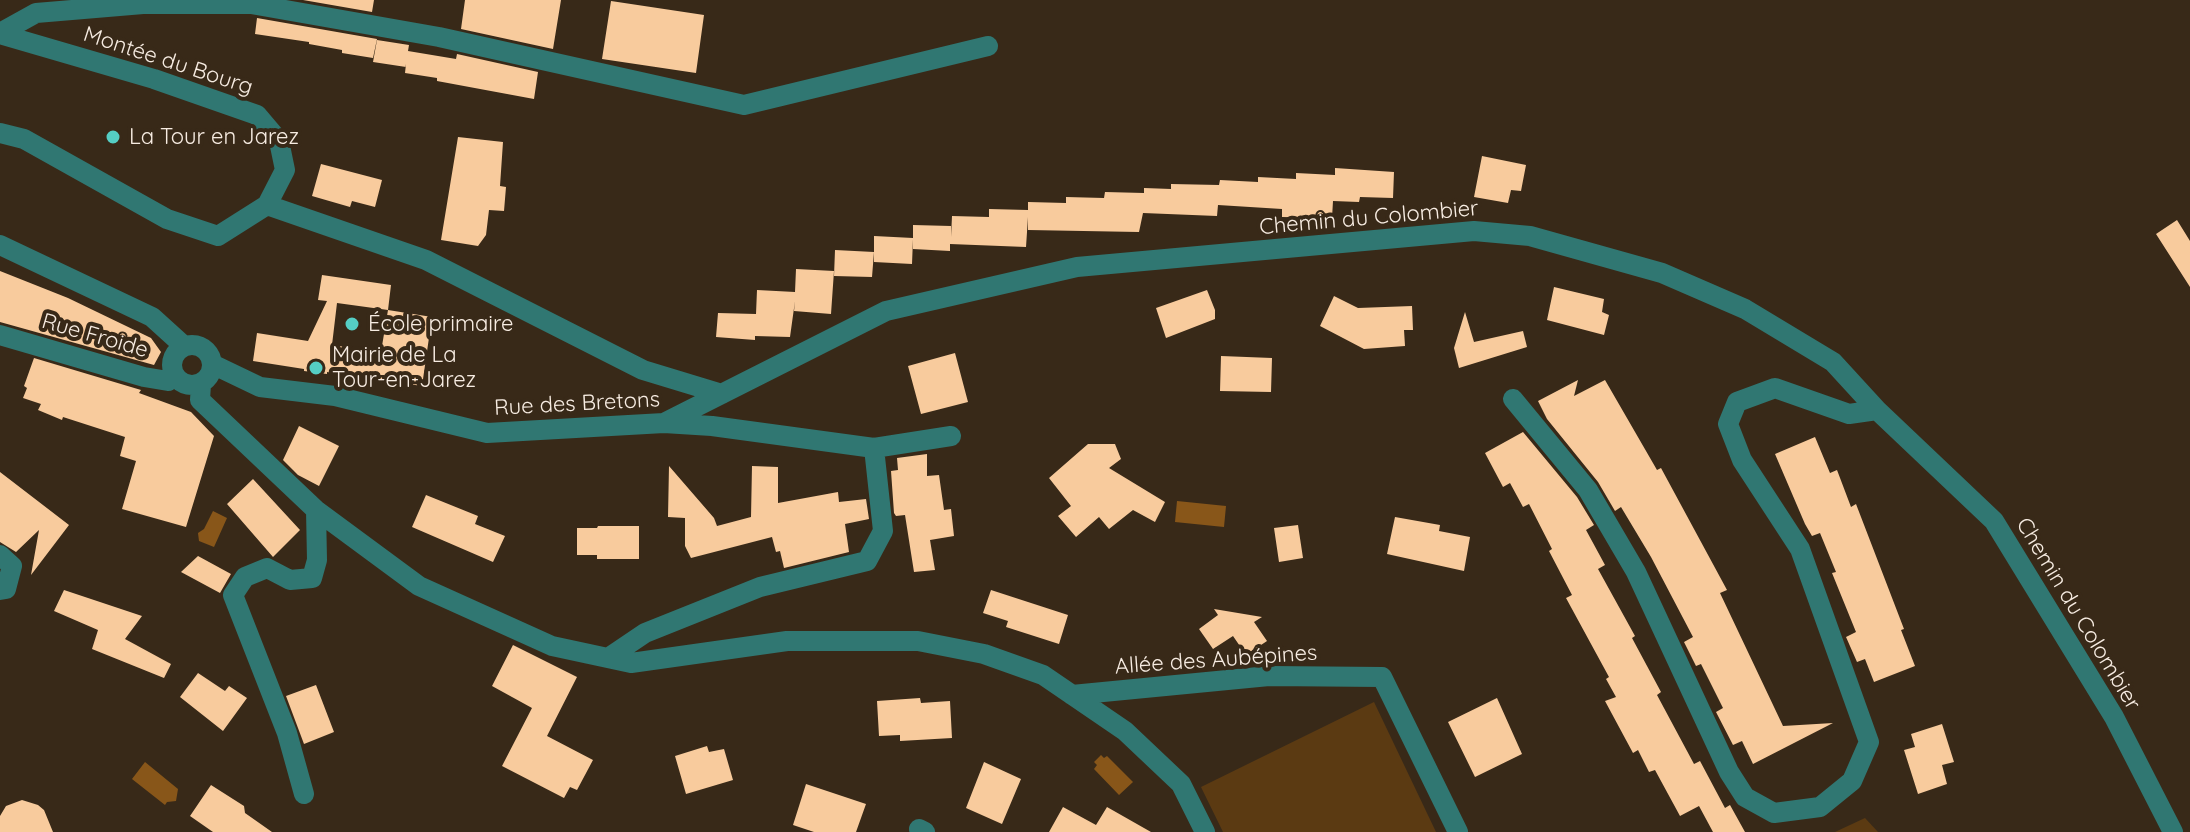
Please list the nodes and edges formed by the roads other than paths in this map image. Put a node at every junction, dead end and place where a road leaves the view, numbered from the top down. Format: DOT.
graph roads {
  1 [pos="0,33"];
  2 [pos="988,46"];
  3 [pos="0,133"];
  4 [pos="267,205"];
  5 [pos="0,245"];
  6 [pos="0,335"];
  7 [pos="184,346"];
  8 [pos="212,364"];
  9 [pos="172,374"];
  10 [pos="201,384"];
  11 [pos="722,394"];
  12 [pos="1513,399"];
  13 [pos="1877,410"];
  14 [pos="664,423"];
  15 [pos="951,436"];
  16 [pos="874,448"];
  17 [pos="316,510"];
  18 [pos="6,561"];
  19 [pos="0,590"];
  20 [pos="608,658"];
  21 [pos="1072,695"];
  22 [pos="304,794"];
  23 [pos="1205,832"];
  24 [pos="1458,832"];
  25 [pos="2173,832"];
  1 -- 2 [label="street"];
  1 -- 4 [label="street, Montée du Bourg"];
  3 -- 4 [label="street"];
  4 -- 11 [label="street"];
  5 -- 7 [label="street"];
  6 -- 9 [label="street, Rue Froide"];
  7 -- 8 [label="street"];
  7 -- 9 [label="street"];
  8 -- 10 [label="street"];
  8 -- 14 [label="street, Rue des Bretons"];
  9 -- 10 [label="street"];
  10 -- 17 [label="street"];
  11 -- 13 [label="street, Chemin du Colombier"];
  11 -- 14 [label="street, Chemin du Colombier"];
  12 -- 13 [label="street"];
  13 -- 25 [label="street, Chemin du Colombier"];
  14 -- 16 [label="street, Rue des Bretons"];
  15 -- 16 [label="street, Rue des Bretons"];
  16 -- 20 [label="street"];
  17 -- 20 [label="street"];
  17 -- 22 [label="street"];
  18 -- 19 [label="street"];
  20 -- 21 [label="street"];
  21 -- 23 [label="street"];
  21 -- 24 [label="street, Allée des Aubépines"];
}
